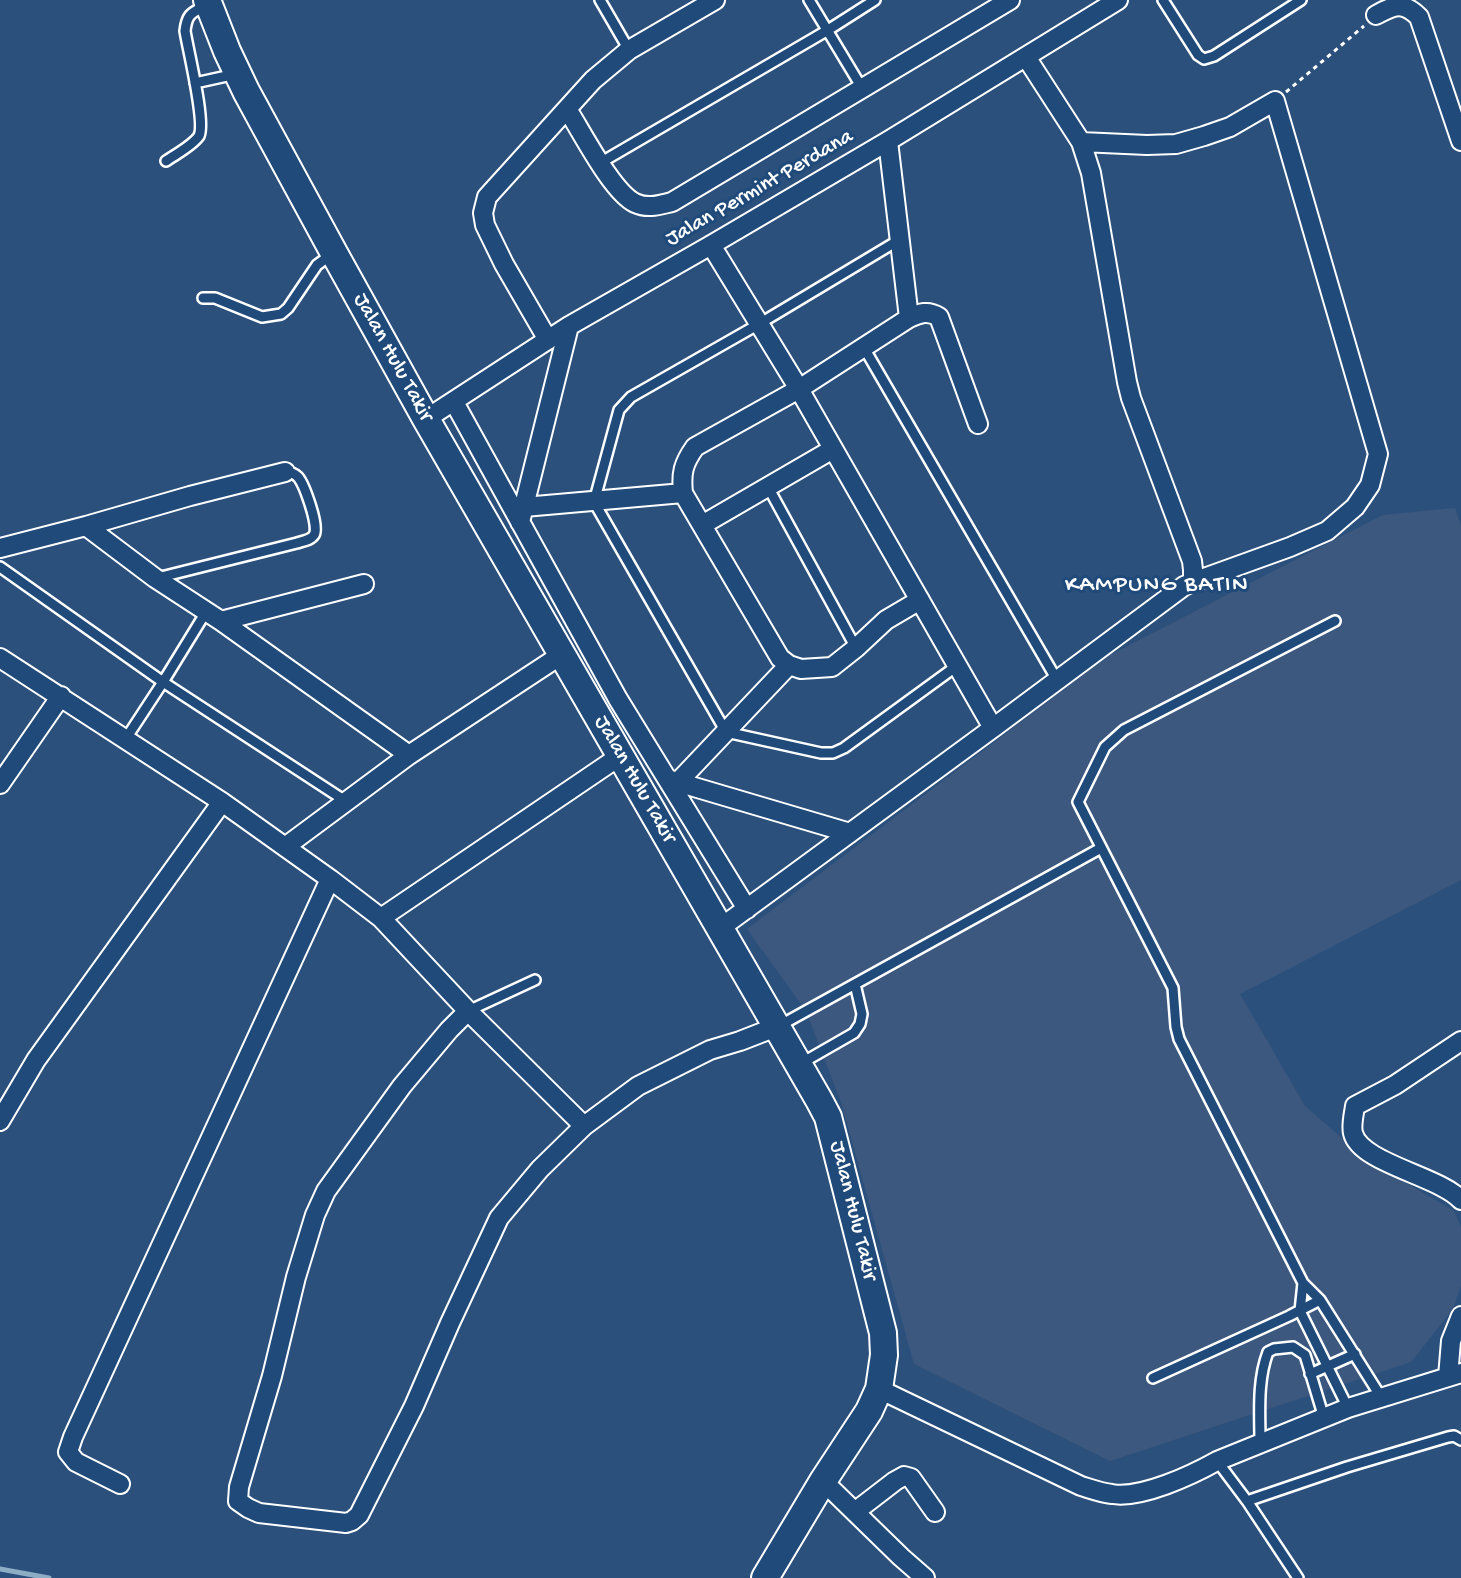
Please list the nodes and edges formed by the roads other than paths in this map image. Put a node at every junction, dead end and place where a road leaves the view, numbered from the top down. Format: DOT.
graph roads {
  1 [pos="600,0"];
  2 [pos="715,0"];
  3 [pos="809,0"];
  4 [pos="876,0"];
  5 [pos="1010,0"];
  6 [pos="1118,0"];
  7 [pos="1163,0"];
  8 [pos="1301,0"];
  9 [pos="208,2"];
  10 [pos="1376,15"];
  11 [pos="828,30"];
  12 [pos="629,50"];
  13 [pos="1026,57"];
  14 [pos="238,74"];
  15 [pos="195,83"];
  16 [pos="862,88"];
  17 [pos="567,109"];
  18 [pos="888,141"];
  19 [pos="1461,141"];
  20 [pos="1081,142"];
  21 [pos="166,162"];
  22 [pos="600,163"];
  23 [pos="899,240"];
  24 [pos="711,245"];
  25 [pos="334,253"];
  26 [pos="203,298"];
  27 [pos="909,318"];
  28 [pos="759,324"];
  29 [pos="569,326"];
  30 [pos="548,340"];
  31 [pos="863,346"];
  32 [pos="799,389"];
  33 [pos="454,402"];
  34 [pos="426,419"];
  35 [pos="978,424"];
  36 [pos="833,449"];
  37 [pos="285,472"];
  38 [pos="768,487"];
  39 [pos="683,493"];
  40 [pos="594,502"];
  41 [pos="522,515"];
  42 [pos="702,525"];
  43 [pos="86,526"];
  44 [pos="0,548"];
  45 [pos="0,567"];
  46 [pos="155,578"];
  47 [pos="1193,582"];
  48 [pos="364,584"];
  49 [pos="920,600"];
  50 [pos="214,616"];
  51 [pos="1335,621"];
  52 [pos="856,648"];
  53 [pos="561,655"];
  54 [pos="0,658"];
  55 [pos="789,665"];
  56 [pos="958,665"];
  57 [pos="1058,680"];
  58 [pos="164,682"];
  59 [pos="61,696"];
  60 [pos="993,728"];
  61 [pos="726,732"];
  62 [pos="125,740"];
  63 [pos="409,755"];
  64 [pos="620,756"];
  65 [pos="672,781"];
  66 [pos="0,783"];
  67 [pos="222,802"];
  68 [pos="347,802"];
  69 [pos="850,833"];
  70 [pos="285,847"];
  71 [pos="1101,848"];
  72 [pos="330,879"];
  73 [pos="747,909"];
  74 [pos="381,918"];
  75 [pos="719,929"];
  76 [pos="535,980"];
  77 [pos="855,984"];
  78 [pos="468,1011"];
  79 [pos="776,1027"];
  80 [pos="1461,1041"];
  81 [pos="799,1065"];
  82 [pos="0,1121"];
  83 [pos="584,1126"];
  84 [pos="1461,1200"];
  85 [pos="1303,1283"];
  86 [pos="1320,1300"];
  87 [pos="1300,1311"];
  88 [pos="1461,1316"];
  89 [pos="1355,1354"];
  90 [pos="1328,1367"];
  91 [pos="1311,1374"];
  92 [pos="1455,1375"];
  93 [pos="1153,1378"];
  94 [pos="879,1389"];
  95 [pos="1382,1397"];
  96 [pos="1348,1408"];
  97 [pos="1324,1418"];
  98 [pos="1461,1440"];
  99 [pos="1260,1443"];
  100 [pos="1217,1461"];
  101 [pos="823,1481"];
  102 [pos="120,1484"];
  103 [pos="1247,1501"];
  104 [pos="856,1511"];
  105 [pos="935,1512"];
  106 [pos="765,1578"];
  107 [pos="925,1578"];
  108 [pos="1298,1578"];
  1 -- 12 [label="lane"];
  2 -- 12 [label="street"];
  3 -- 11 [label="lane"];
  4 -- 11 [label="lane"];
  5 -- 16 [label="street"];
  6 -- 13 [label="street, Jalan Permint Perdana"];
  7 -- 8 [label="lane"];
  9 -- 14 [label="street, Jalan Hulu Takir"];
  9 -- 15 [label="lane"];
  10 -- 19 [label="street"];
  11 -- 16 [label="lane"];
  11 -- 22 [label="lane"];
  12 -- 17 [label="street"];
  13 -- 18 [label="street, Jalan Permint Perdana"];
  13 -- 20 [label="street"];
  14 -- 15 [label="lane"];
  14 -- 25 [label="street, Jalan Hulu Takir"];
  15 -- 21 [label="lane"];
  16 -- 22 [label="street"];
  17 -- 22 [label="street"];
  17 -- 30 [label="street"];
  18 -- 23 [label="street"];
  18 -- 24 [label="street, Jalan Permint Perdana"];
  20 -- 47 [label="street"];
  20 -- 47 [label="street"];
  23 -- 27 [label="street"];
  23 -- 28 [label="lane"];
  24 -- 28 [label="street"];
  24 -- 29 [label="street, Jalan Permint Perdana"];
  25 -- 26 [label="lane"];
  25 -- 34 [label="street, Jalan Hulu Takir"];
  27 -- 31 [label="street"];
  27 -- 35 [label="street"];
  28 -- 32 [label="street"];
  28 -- 40 [label="lane"];
  29 -- 30 [label="street, Jalan Permint Perdana"];
  29 -- 41 [label="street"];
  30 -- 33 [label="street, Jalan Permint Perdana"];
  31 -- 32 [label="street"];
  31 -- 57 [label="lane"];
  32 -- 36 [label="street"];
  32 -- 39 [label="street"];
  33 -- 34 [label="street, Jalan Permint Perdana"];
  33 -- 41 [label="street"];
  34 -- 53 [label="street, Jalan Hulu Takir"];
  36 -- 38 [label="street"];
  36 -- 49 [label="street"];
  37 -- 43 [label="street"];
  37 -- 46 [label="lane"];
  38 -- 42 [label="street"];
  38 -- 52 [label="lane"];
  39 -- 40 [label="street"];
  39 -- 42 [label="street"];
  40 -- 41 [label="street"];
  40 -- 61 [label="lane"];
  41 -- 65 [label="street"];
  42 -- 55 [label="street"];
  43 -- 44 [label="street"];
  43 -- 46 [label="street"];
  45 -- 58 [label="lane"];
  46 -- 50 [label="street"];
  47 -- 57 [label="street"];
  48 -- 50 [label="street"];
  49 -- 52 [label="street"];
  49 -- 56 [label="street"];
  50 -- 58 [label="lane"];
  50 -- 63 [label="street"];
  51 -- 71 [label="lane"];
  52 -- 55 [label="street"];
  53 -- 63 [label="street"];
  53 -- 64 [label="street, Jalan Hulu Takir"];
  54 -- 59 [label="street"];
  55 -- 61 [label="street"];
  56 -- 60 [label="street"];
  56 -- 61 [label="lane"];
  57 -- 60 [label="street"];
  58 -- 62 [label="lane"];
  58 -- 68 [label="lane"];
  59 -- 62 [label="street"];
  59 -- 66 [label="street"];
  60 -- 69 [label="street"];
  61 -- 65 [label="street"];
  62 -- 67 [label="street"];
  63 -- 68 [label="street"];
  64 -- 74 [label="street"];
  64 -- 75 [label="street, Jalan Hulu Takir"];
  65 -- 69 [label="street"];
  65 -- 73 [label="street"];
  67 -- 70 [label="street"];
  67 -- 82 [label="street"];
  68 -- 70 [label="street"];
  69 -- 73 [label="street"];
  70 -- 72 [label="street"];
  71 -- 77 [label="lane"];
  71 -- 85 [label="lane"];
  72 -- 74 [label="street"];
  72 -- 102 [label="street"];
  73 -- 75 [label="street"];
  74 -- 78 [label="street"];
  75 -- 79 [label="street, Jalan Hulu Takir"];
  76 -- 78 [label="lane"];
  77 -- 79 [label="lane"];
  77 -- 81 [label="lane"];
  78 -- 83 [label="street"];
  78 -- 83 [label="street"];
  79 -- 81 [label="street, Jalan Hulu Takir"];
  79 -- 83 [label="street"];
  80 -- 84 [label="street"];
  81 -- 94 [label="street, Jalan Hulu Takir"];
  85 -- 86 [label="lane"];
  85 -- 87 [label="lane"];
  86 -- 87 [label="lane"];
  86 -- 89 [label="lane"];
  87 -- 90 [label="lane"];
  87 -- 93 [label="lane"];
  88 -- 92 [label="street"];
  89 -- 90 [label="lane"];
  89 -- 95 [label="lane"];
  90 -- 91 [label="lane"];
  90 -- 96 [label="lane"];
  91 -- 97 [label="lane"];
  91 -- 99 [label="lane"];
  92 -- 95 [label="street"];
  94 -- 100 [label="street"];
  94 -- 101 [label="street, Jalan Hulu Takir"];
  95 -- 96 [label="street"];
  96 -- 97 [label="street"];
  97 -- 99 [label="street"];
  98 -- 103 [label="lane"];
  99 -- 100 [label="street"];
  100 -- 103 [label="lane"];
  101 -- 104 [label="street"];
  101 -- 106 [label="street, Jalan Hulu Takir"];
  103 -- 108 [label="lane"];
  104 -- 105 [label="street"];
  104 -- 107 [label="street"];
}
